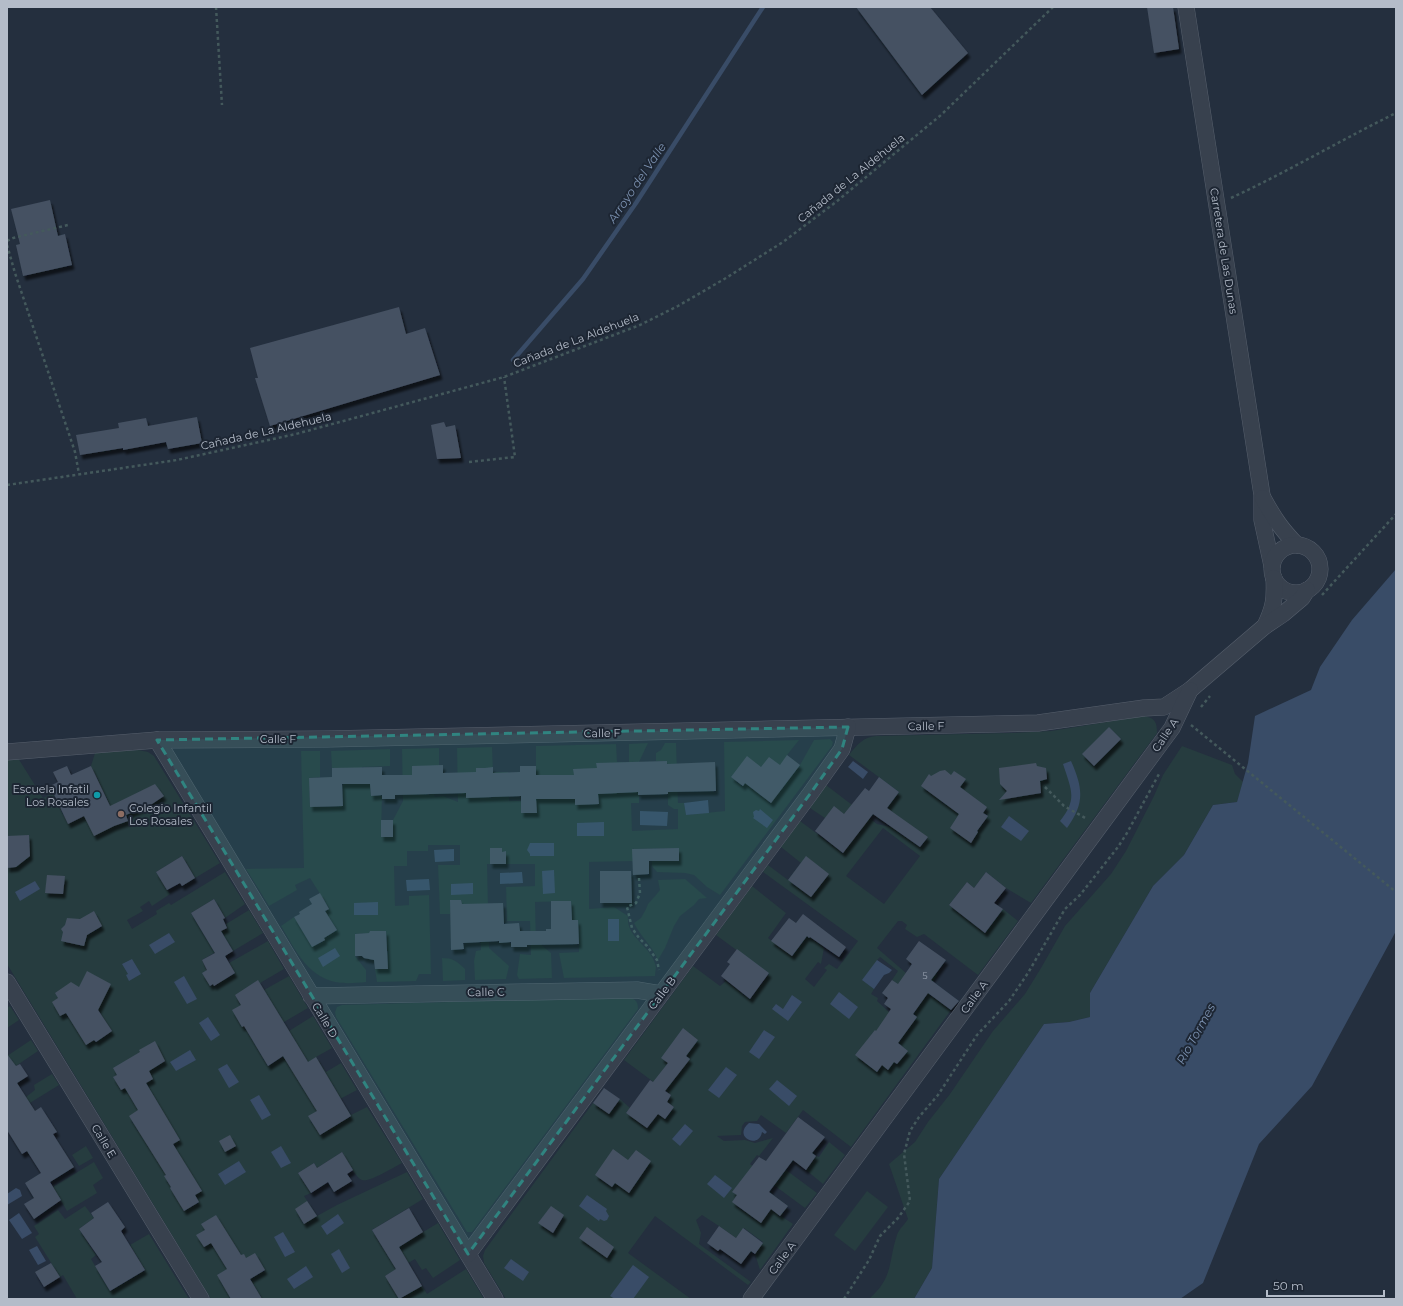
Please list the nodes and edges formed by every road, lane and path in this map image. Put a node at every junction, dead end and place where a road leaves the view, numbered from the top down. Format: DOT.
graph roads {
  1 [pos="216,7"];
  2 [pos="1052,7"];
  3 [pos="1186,7"];
  4 [pos="222,105"];
  5 [pos="1396,113"];
  6 [pos="1217,203"];
  7 [pos="68,225"];
  8 [pos="7,241"];
  9 [pos="7,245"];
  10 [pos="504,377"];
  11 [pos="469,462"];
  12 [pos="79,474"];
  13 [pos="7,484"];
  14 [pos="1262,495"];
  15 [pos="1396,514"];
  16 [pos="1297,545"];
  17 [pos="1273,572"];
  18 [pos="1312,595"];
  19 [pos="1265,626"];
  20 [pos="1190,690"];
  21 [pos="1212,694"];
  22 [pos="1199,711"];
  23 [pos="1193,720"];
  24 [pos="1190,724"];
  25 [pos="848,727"];
  26 [pos="1186,731"];
  27 [pos="157,740"];
  28 [pos="7,752"];
  29 [pos="1162,769"];
  30 [pos="1045,786"];
  31 [pos="1077,813"];
  32 [pos="639,878"];
  33 [pos="1396,892"];
  34 [pos="661,975"];
  35 [pos="7,982"];
  36 [pos="661,994"];
  37 [pos="311,996"];
  38 [pos="468,1254"];
  39 [pos="201,1299"];
  40 [pos="495,1299"];
  41 [pos="752,1299"];
  42 [pos="844,1299"];
  1 -- 4 [label="path"];
  2 -- 10 [label="path, Cañada de La Aldehuela"];
  3 -- 6 [label="street, Carretera de Las Dunas"];
  5 -- 6 [label="path"];
  6 -- 14 [label="street, Carretera de Las Dunas"];
  7 -- 8 [label="path"];
  9 -- 12 [label="path"];
  10 -- 11 [label="path"];
  10 -- 12 [label="path, Cañada de La Aldehuela"];
  12 -- 13 [label="path, Cañada de La Aldehuela"];
  14 -- 16 [label="street, Carretera de Las Dunas"];
  14 -- 17 [label="street, Carretera de Las Dunas"];
  15 -- 18 [label="path"];
  16 -- 17 [label="street"];
  16 -- 18 [label="street"];
  17 -- 18 [label="street"];
  17 -- 19 [label="street, Carretera de Las Dunas"];
  18 -- 19 [label="street, Carretera de Las Dunas"];
  19 -- 20 [label="street, Carretera de Las Dunas"];
  20 -- 25 [label="street, Calle F"];
  20 -- 41 [label="street, Calle A"];
  21 -- 22 [label="path"];
  23 -- 24 [label="path"];
  24 -- 26 [label="path"];
  24 -- 33 [label="path"];
  25 -- 27 [label="street, Calle F"];
  25 -- 36 [label="street, Calle B"];
  27 -- 28 [label="street, Calle F"];
  27 -- 37 [label="street, Calle D"];
  29 -- 42 [label="path"];
  30 -- 31 [label="path"];
  32 -- 34 [label="path"];
  35 -- 39 [label="street, Calle E"];
  36 -- 37 [label="street, Calle C"];
  36 -- 38 [label="street, Calle B"];
  37 -- 38 [label="street, Calle D"];
  38 -- 40 [label="street, Calle D"];
}
